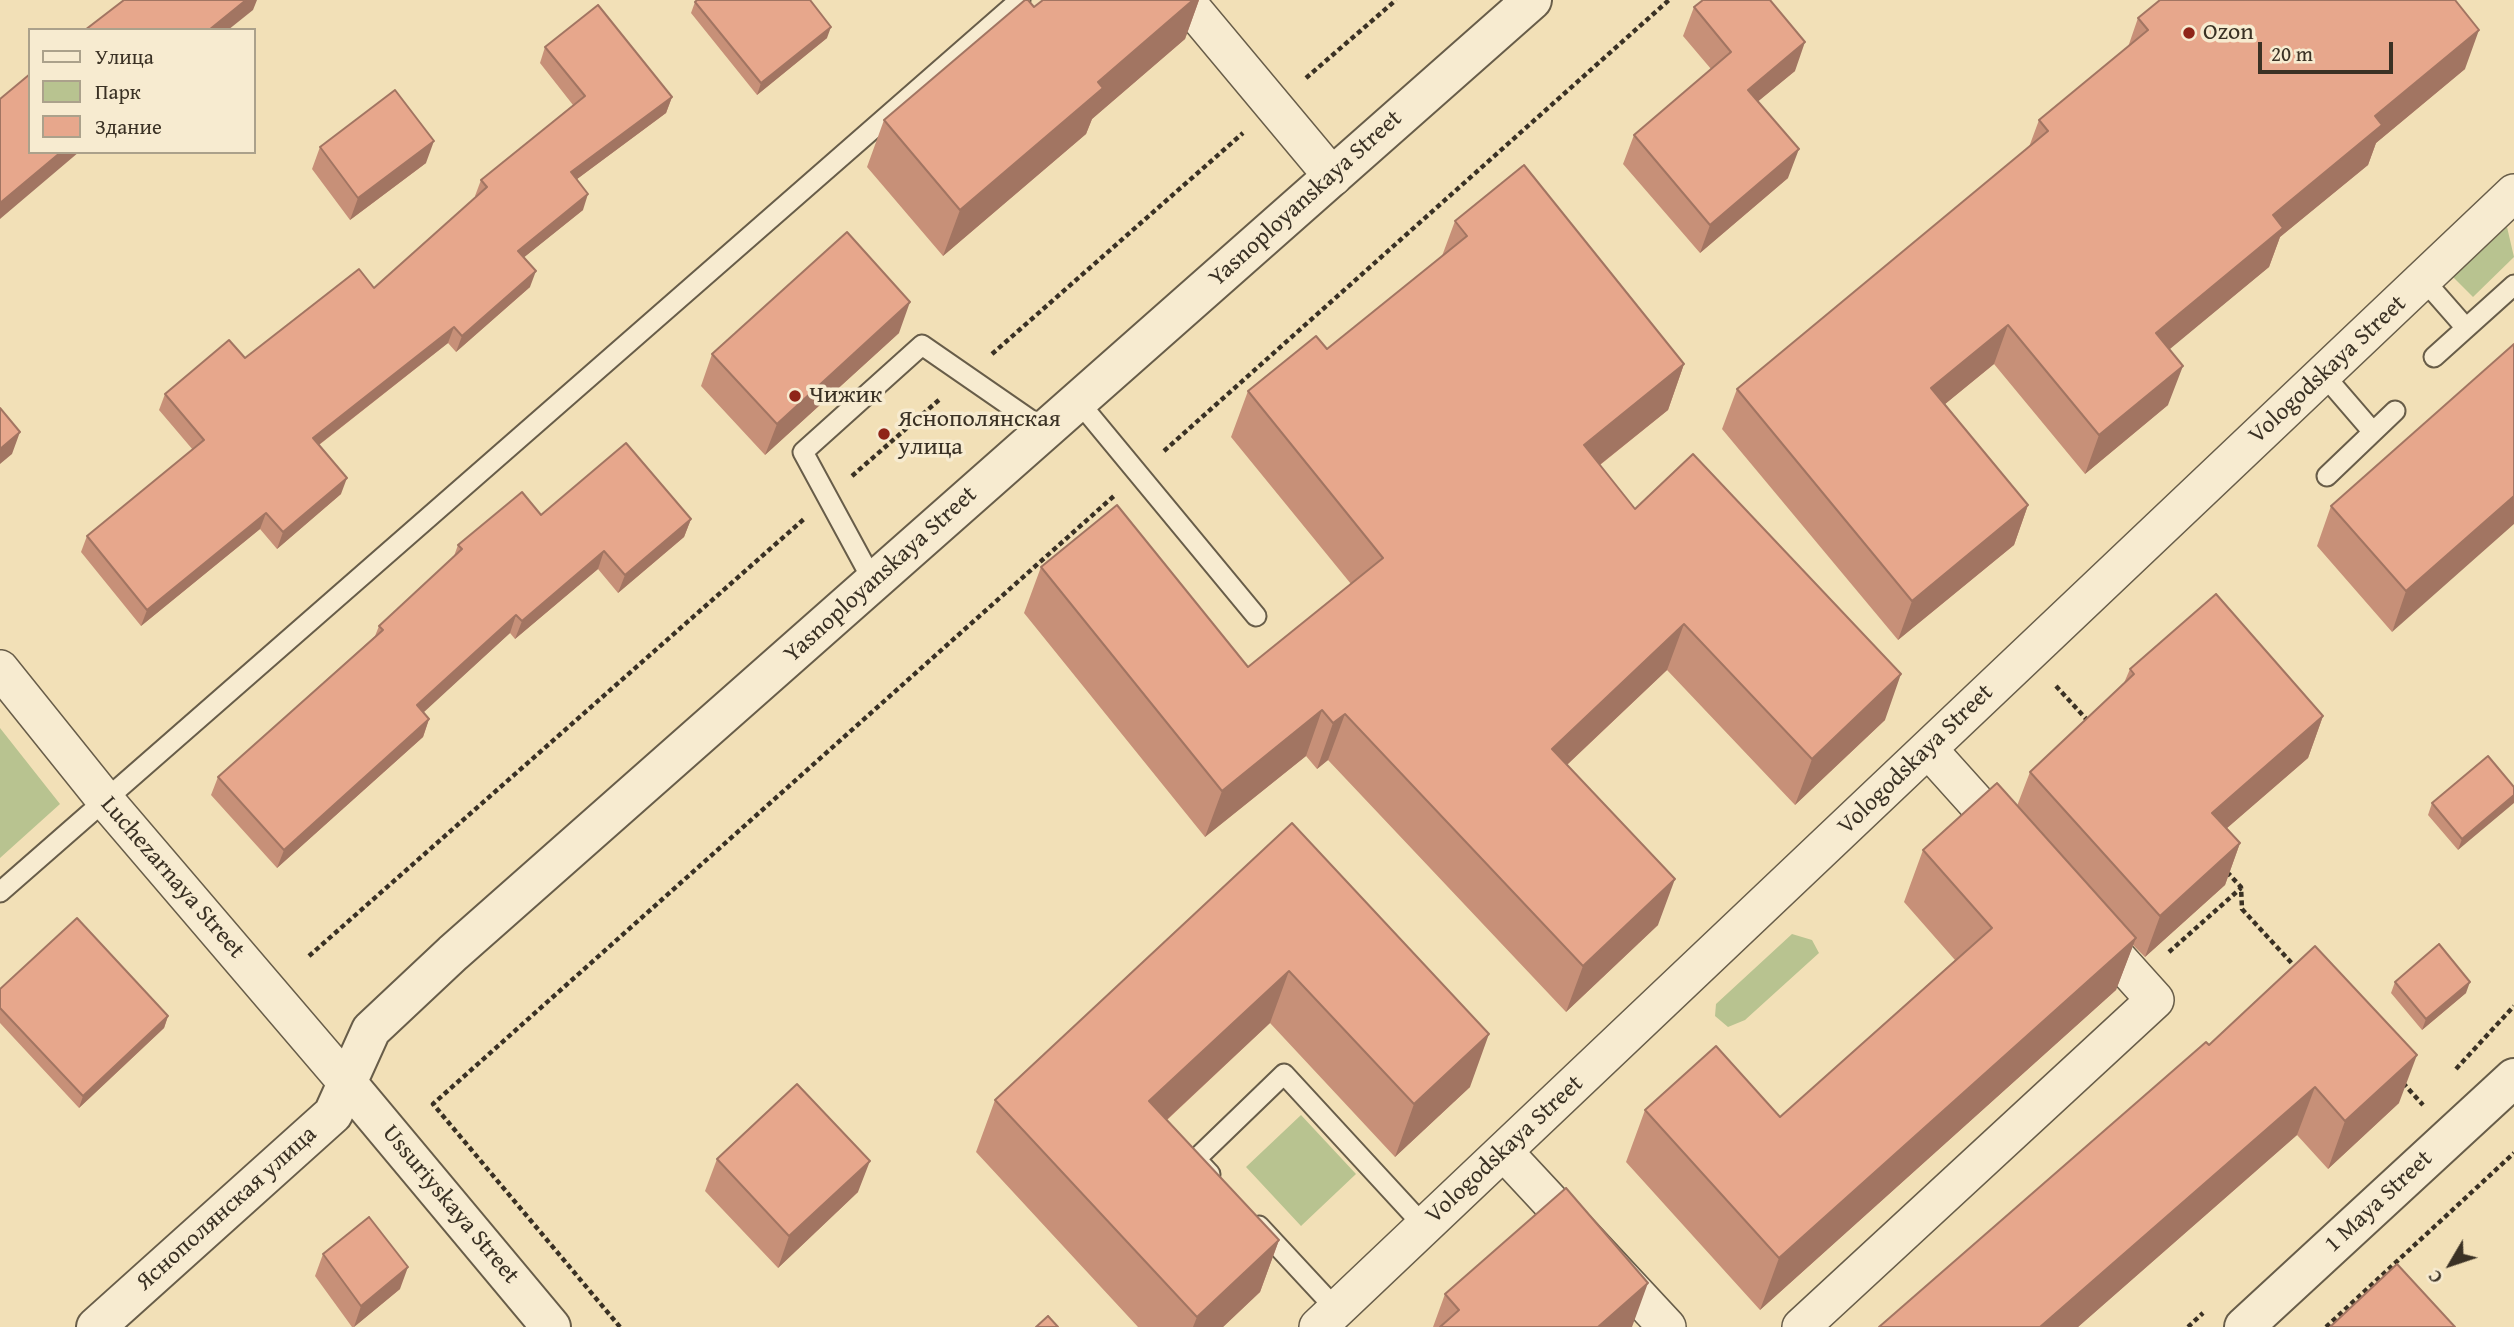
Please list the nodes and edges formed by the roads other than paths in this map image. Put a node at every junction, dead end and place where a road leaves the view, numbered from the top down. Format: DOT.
graph roads {
  1 [pos="1020,0"];
  2 [pos="1185,0"];
  3 [pos="1532,0"];
  4 [pos="1333,177"];
  5 [pos="2514,193"];
  6 [pos="2423,279"];
  7 [pos="2514,285"];
  8 [pos="2466,328"];
  9 [pos="2434,357"];
  10 [pos="2323,374"];
  11 [pos="1077,401"];
  12 [pos="2395,411"];
  13 [pos="1045,430"];
  14 [pos="2374,432"];
  15 [pos="2327,476"];
  16 [pos="873,581"];
  17 [pos="1256,616"];
  18 [pos="0,669"];
  19 [pos="1928,749"];
  20 [pos="106,801"];
  21 [pos="2028,860"];
  22 [pos="0,892"];
  23 [pos="2065,900"];
  24 [pos="2514,1078"];
  25 [pos="348,1084"];
  26 [pos="1504,1152"];
  27 [pos="1225,1189"];
  28 [pos="1243,1209"];
  29 [pos="1425,1227"];
  30 [pos="1328,1319"];
  31 [pos="96,1327"];
  32 [pos="551,1327"];
  33 [pos="1667,1327"];
  34 [pos="1801,1327"];
  35 [pos="2244,1327"];
  1 -- 20 [label="lane"];
  2 -- 4 [label="street"];
  3 -- 4 [label="street, Yasnoployanskaya Street"];
  4 -- 11 [label="street, Yasnoployanskaya Street"];
  5 -- 6 [label="street, Vologodskaya Street"];
  6 -- 8 [label="lane"];
  6 -- 10 [label="street, Vologodskaya Street"];
  7 -- 8 [label="lane"];
  8 -- 9 [label="lane"];
  10 -- 14 [label="lane"];
  10 -- 19 [label="street, Vologodskaya Street"];
  11 -- 13 [label="street, Yasnoployanskaya Street"];
  11 -- 17 [label="lane"];
  12 -- 14 [label="lane"];
  13 -- 16 [label="street, Yasnoployanskaya Street"];
  13 -- 16 [label="lane"];
  14 -- 15 [label="lane"];
  16 -- 25 [label="street, Yasnoployanskaya Street"];
  18 -- 20 [label="street, Luchezarnaya Street"];
  19 -- 21 [label="street"];
  19 -- 26 [label="street, Vologodskaya Street"];
  20 -- 22 [label="lane"];
  20 -- 25 [label="street, Luchezarnaya Street"];
  23 -- 34 [label="street"];
  24 -- 35 [label="street, 1 Maya Street"];
  25 -- 31 [label="street, Яснополянская улица"];
  25 -- 32 [label="street, Ussuriyskaya Street"];
  26 -- 29 [label="street, Vologodskaya Street"];
  26 -- 33 [label="street"];
  27 -- 29 [label="lane"];
  28 -- 30 [label="lane"];
  29 -- 30 [label="street, Vologodskaya Street"];
}
